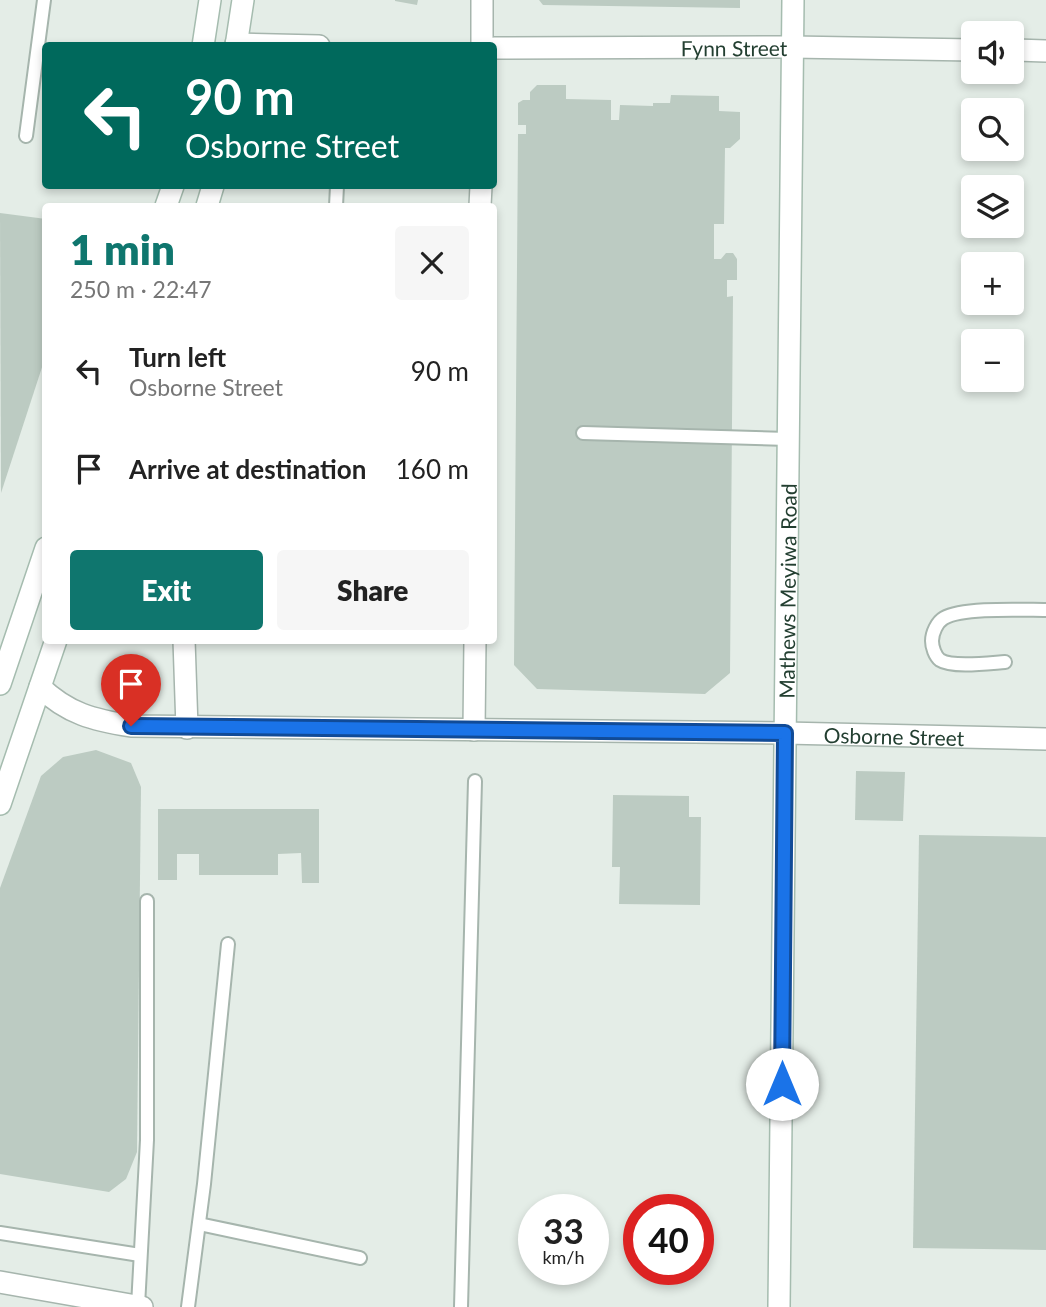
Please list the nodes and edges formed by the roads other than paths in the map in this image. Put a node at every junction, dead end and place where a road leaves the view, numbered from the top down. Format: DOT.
graph roads {
  1 [pos="44,0"];
  2 [pos="210,0"];
  3 [pos="243,0"];
  4 [pos="482,0"];
  5 [pos="793,0"];
  6 [pos="204,42"];
  7 [pos="236,42"];
  8 [pos="482,42"];
  9 [pos="792,47"];
  10 [pos="497,48"];
  11 [pos="961,50"];
  12 [pos="1024,50"];
  13 [pos="1046,51"];
  14 [pos="26,136"];
  15 [pos="583,433"];
  16 [pos="788,439"];
  17 [pos="42,560"];
  18 [pos="1046,610"];
  19 [pos="55,644"];
  20 [pos="184,644"];
  21 [pos="475,644"];
  22 [pos="1005,662"];
  23 [pos="0,684"];
  24 [pos="40,687"];
  25 [pos="187,728"];
  26 [pos="474,730"];
  27 [pos="785,733"];
  28 [pos="1046,739"];
  29 [pos="475,781"];
  30 [pos="0,804"];
  31 [pos="147,901"];
  32 [pos="228,944"];
  33 [pos="199,1224"];
  34 [pos="0,1233"];
  35 [pos="140,1255"];
  36 [pos="360,1258"];
  37 [pos="0,1282"];
  38 [pos="140,1307"];
  39 [pos="188,1307"];
  40 [pos="461,1307"];
  41 [pos="779,1307"];
  1 -- 14 [label="lane"];
  2 -- 6 [label="street"];
  3 -- 7 [label="street"];
  4 -- 8 [label="street"];
  5 -- 9 [label="street, Mathews Meyiwa Road"];
  9 -- 10 [label="street, Fynn Street"];
  9 -- 11 [label="street, Fynn Street"];
  9 -- 16 [label="street, Mathews Meyiwa Road"];
  12 -- 13 [label="street"];
  15 -- 16 [label="lane"];
  16 -- 27 [label="street, Mathews Meyiwa Road"];
  17 -- 23 [label="street"];
  18 -- 22 [label="lane"];
  19 -- 24 [label="street"];
  20 -- 25 [label="street"];
  21 -- 26 [label="street"];
  24 -- 25 [label="street, Osborne Street"];
  24 -- 30 [label="street"];
  25 -- 26 [label="street, Osborne Street"];
  26 -- 27 [label="street, Osborne Street"];
  27 -- 28 [label="street, Osborne Street"];
  27 -- 41 [label="street, Mathews Meyiwa Road"];
  29 -- 40 [label="lane"];
  31 -- 35 [label="lane"];
  32 -- 33 [label="lane"];
  33 -- 36 [label="lane"];
  33 -- 39 [label="lane"];
  34 -- 35 [label="lane"];
  35 -- 38 [label="lane"];
  37 -- 38 [label="street"];
}
